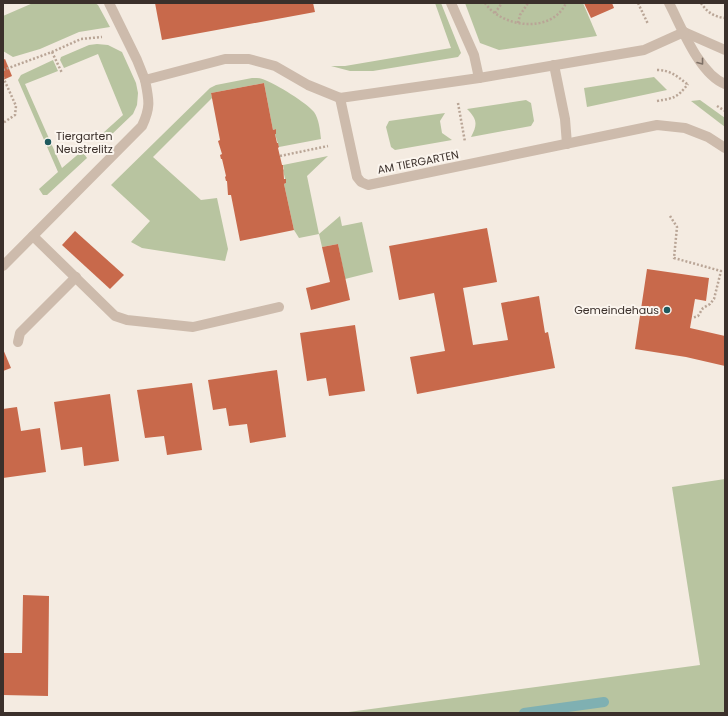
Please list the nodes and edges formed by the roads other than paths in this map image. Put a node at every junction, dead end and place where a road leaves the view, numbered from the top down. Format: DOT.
graph roads {
  1 [pos="109,3"];
  2 [pos="451,3"];
  3 [pos="669,3"];
  4 [pos="684,32"];
  5 [pos="725,50"];
  6 [pos="554,65"];
  7 [pos="479,78"];
  8 [pos="145,80"];
  9 [pos="725,84"];
  10 [pos="340,98"];
  11 [pos="567,144"];
  12 [pos="725,148"];
  13 [pos="33,236"];
  14 [pos="3,266"];
  15 [pos="76,277"];
  16 [pos="279,307"];
  17 [pos="18,342"];
  1 -- 8 [label="street"];
  2 -- 7 [label="street"];
  3 -- 4 [label="street"];
  4 -- 5 [label="street"];
  4 -- 6 [label="street"];
  4 -- 9 [label="street, one-way"];
  6 -- 7 [label="street"];
  6 -- 11 [label="street"];
  7 -- 10 [label="street"];
  8 -- 10 [label="street"];
  8 -- 13 [label="street"];
  10 -- 11 [label="street, AM TIERGARTEN"];
  11 -- 12 [label="street, AM TIERGARTEN"];
  13 -- 14 [label="street"];
  13 -- 15 [label="street"];
  15 -- 16 [label="street"];
  15 -- 17 [label="street"];
}
